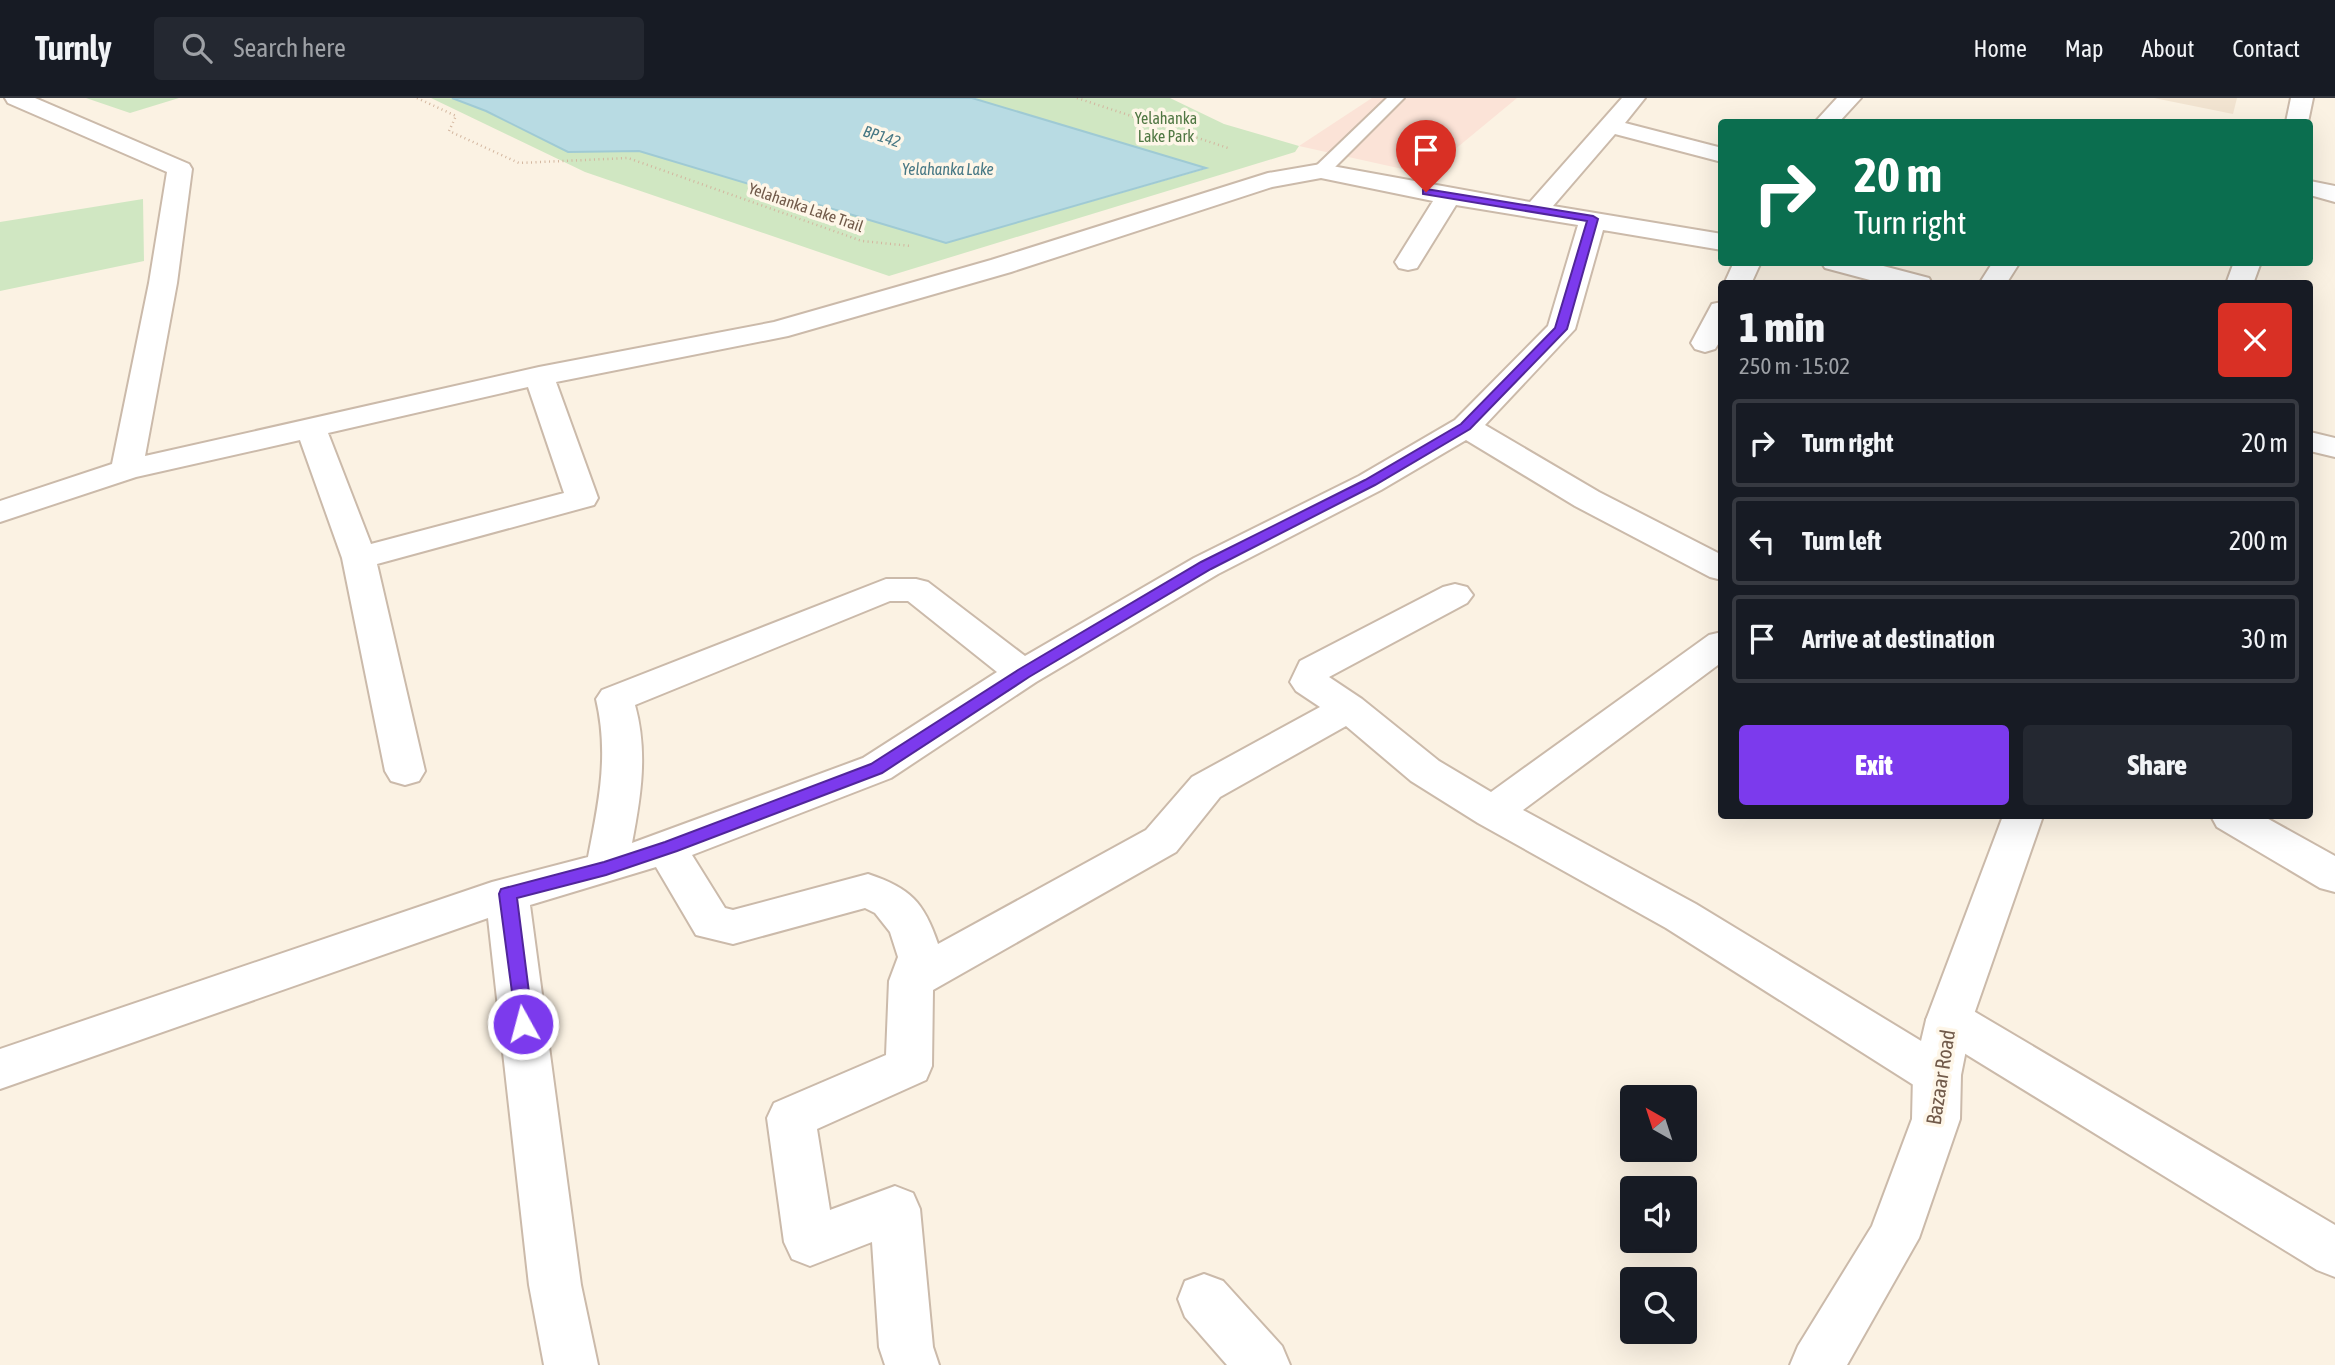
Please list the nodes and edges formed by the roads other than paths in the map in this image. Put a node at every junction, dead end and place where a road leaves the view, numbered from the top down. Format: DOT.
graph roads {
  1 [pos="16,98"];
  2 [pos="1396,98"];
  3 [pos="1634,98"];
  4 [pos="1850,98"];
  5 [pos="2302,98"];
  6 [pos="1829,119"];
  7 [pos="2298,119"];
  8 [pos="1610,126"];
  9 [pos="1718,154"];
  10 [pos="1321,171"];
  11 [pos="2313,189"];
  12 [pos="2335,194"];
  13 [pos="1449,195"];
  14 [pos="1537,209"];
  15 [pos="1593,219"];
  16 [pos="1718,241"];
  17 [pos="1408,262"];
  18 [pos="1850,266"];
  19 [pos="1904,280"];
  20 [pos="1718,318"];
  21 [pos="1705,342"];
  22 [pos="539,376"];
  23 [pos="1466,427"];
  24 [pos="311,428"];
  25 [pos="2313,442"];
  26 [pos="2335,448"];
  27 [pos="127,470"];
  28 [pos="0,512"];
  29 [pos="359,558"];
  30 [pos="1718,567"];
  31 [pos="1455,595"];
  32 [pos="1718,647"];
  33 [pos="1023,673"];
  34 [pos="1349,708"];
  35 [pos="405,771"];
  36 [pos="1492,812"];
  37 [pos="2022,819"];
  38 [pos="2236,819"];
  39 [pos="671,846"];
  40 [pos="606,868"];
  41 [pos="2335,876"];
  42 [pos="507,894"];
  43 [pos="911,981"];
  44 [pos="1949,1020"];
  45 [pos="0,1069"];
  46 [pos="1937,1075"];
  47 [pos="2335,1253"];
  48 [pos="1204,1299"];
  49 [pos="571,1365"];
  50 [pos="912,1365"];
  51 [pos="1263,1365"];
  52 [pos="1817,1365"];
  1 -- 27 [label="street"];
  2 -- 10 [label="lane"];
  3 -- 8 [label="street"];
  4 -- 6 [label="street"];
  5 -- 7 [label="street"];
  8 -- 9 [label="street"];
  8 -- 14 [label="street"];
  10 -- 13 [label="street"];
  10 -- 22 [label="street"];
  11 -- 12 [label="street"];
  13 -- 14 [label="street"];
  13 -- 17 [label="street"];
  14 -- 15 [label="street"];
  15 -- 16 [label="street"];
  15 -- 23 [label="street"];
  18 -- 19 [label="street"];
  20 -- 21 [label="street"];
  22 -- 24 [label="street"];
  22 -- 29 [label="street"];
  23 -- 30 [label="street"];
  23 -- 33 [label="street"];
  24 -- 27 [label="street"];
  24 -- 29 [label="street"];
  25 -- 26 [label="street"];
  27 -- 28 [label="street"];
  29 -- 35 [label="street"];
  31 -- 34 [label="street"];
  32 -- 36 [label="street"];
  33 -- 39 [label="street"];
  33 -- 40 [label="street"];
  34 -- 36 [label="street"];
  34 -- 43 [label="street"];
  36 -- 46 [label="street"];
  37 -- 44 [label="street, Bazaar Road"];
  38 -- 41 [label="street"];
  39 -- 40 [label="street"];
  39 -- 43 [label="street"];
  40 -- 42 [label="street"];
  42 -- 45 [label="street"];
  42 -- 49 [label="street"];
  43 -- 50 [label="street"];
  44 -- 46 [label="street, Bazaar Road"];
  44 -- 47 [label="street"];
  46 -- 52 [label="street, Bazaar Road"];
  48 -- 51 [label="street"];
}
